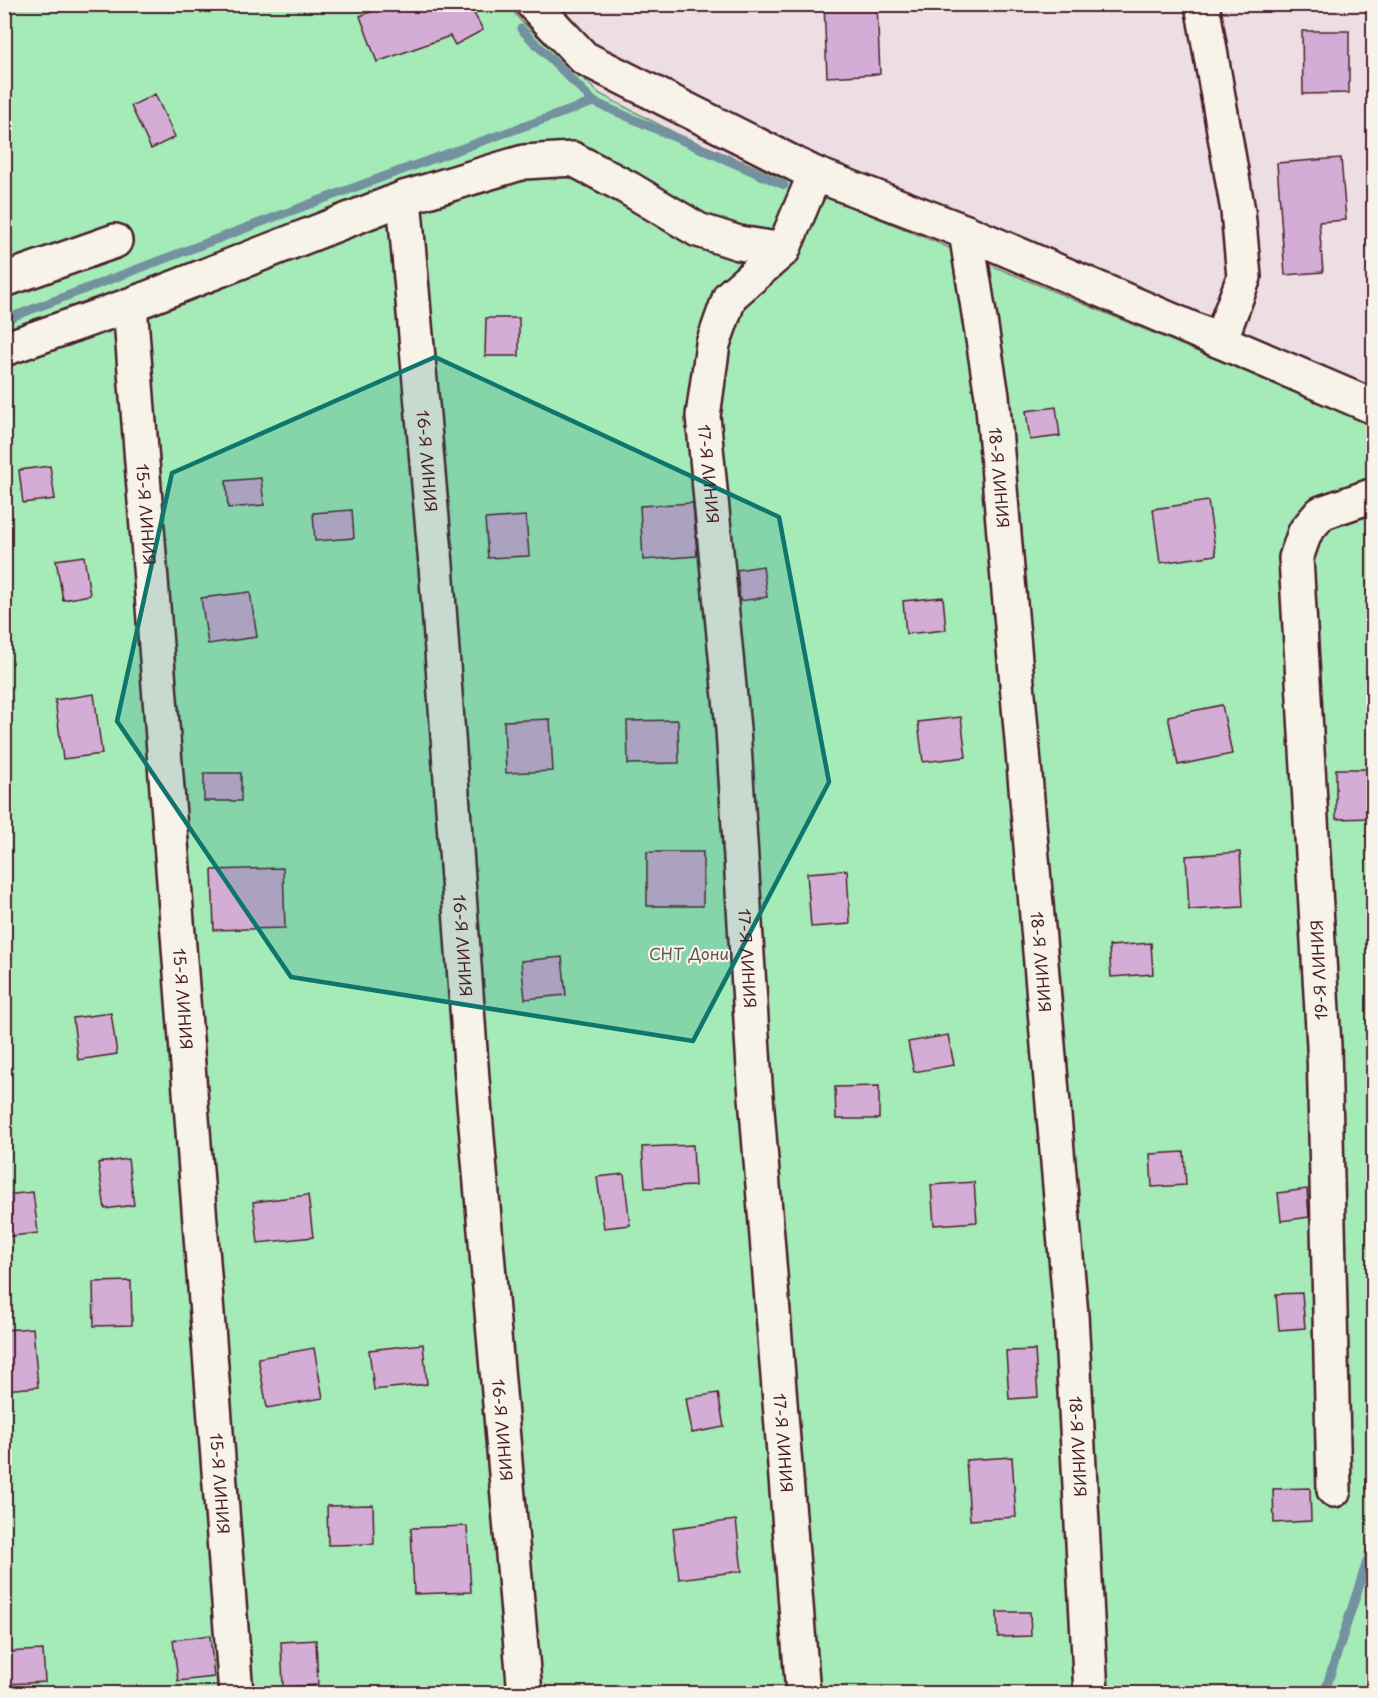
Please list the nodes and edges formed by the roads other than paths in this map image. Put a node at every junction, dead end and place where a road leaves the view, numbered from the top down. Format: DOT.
graph roads {
  1 [pos="533,4"];
  2 [pos="1202,4"];
  3 [pos="815,174"];
  4 [pos="404,198"];
  5 [pos="966,232"];
  6 [pos="115,241"];
  7 [pos="783,250"];
  8 [pos="4,280"];
  9 [pos="130,305"];
  10 [pos="1220,341"];
  11 [pos="4,350"];
  12 [pos="1374,407"];
  13 [pos="1374,495"];
  14 [pos="1334,1491"];
  15 [pos="236,1694"];
  16 [pos="525,1694"];
  17 [pos="803,1694"];
  18 [pos="1092,1694"];
  1 -- 3 [label="street"];
  2 -- 10 [label="street"];
  3 -- 5 [label="street"];
  3 -- 7 [label="street"];
  4 -- 7 [label="street"];
  4 -- 9 [label="street"];
  4 -- 16 [label="street, 16-Я ЛИНИЯ"];
  5 -- 10 [label="street"];
  5 -- 18 [label="street, 18-Я ЛИНИЯ"];
  6 -- 8 [label="street"];
  7 -- 17 [label="street, 17-Я ЛИНИЯ"];
  9 -- 11 [label="street"];
  9 -- 15 [label="street, 15-Я ЛИНИЯ"];
  10 -- 12 [label="street"];
  13 -- 14 [label="street, 19-Я ЛИНИЯ"];
}
